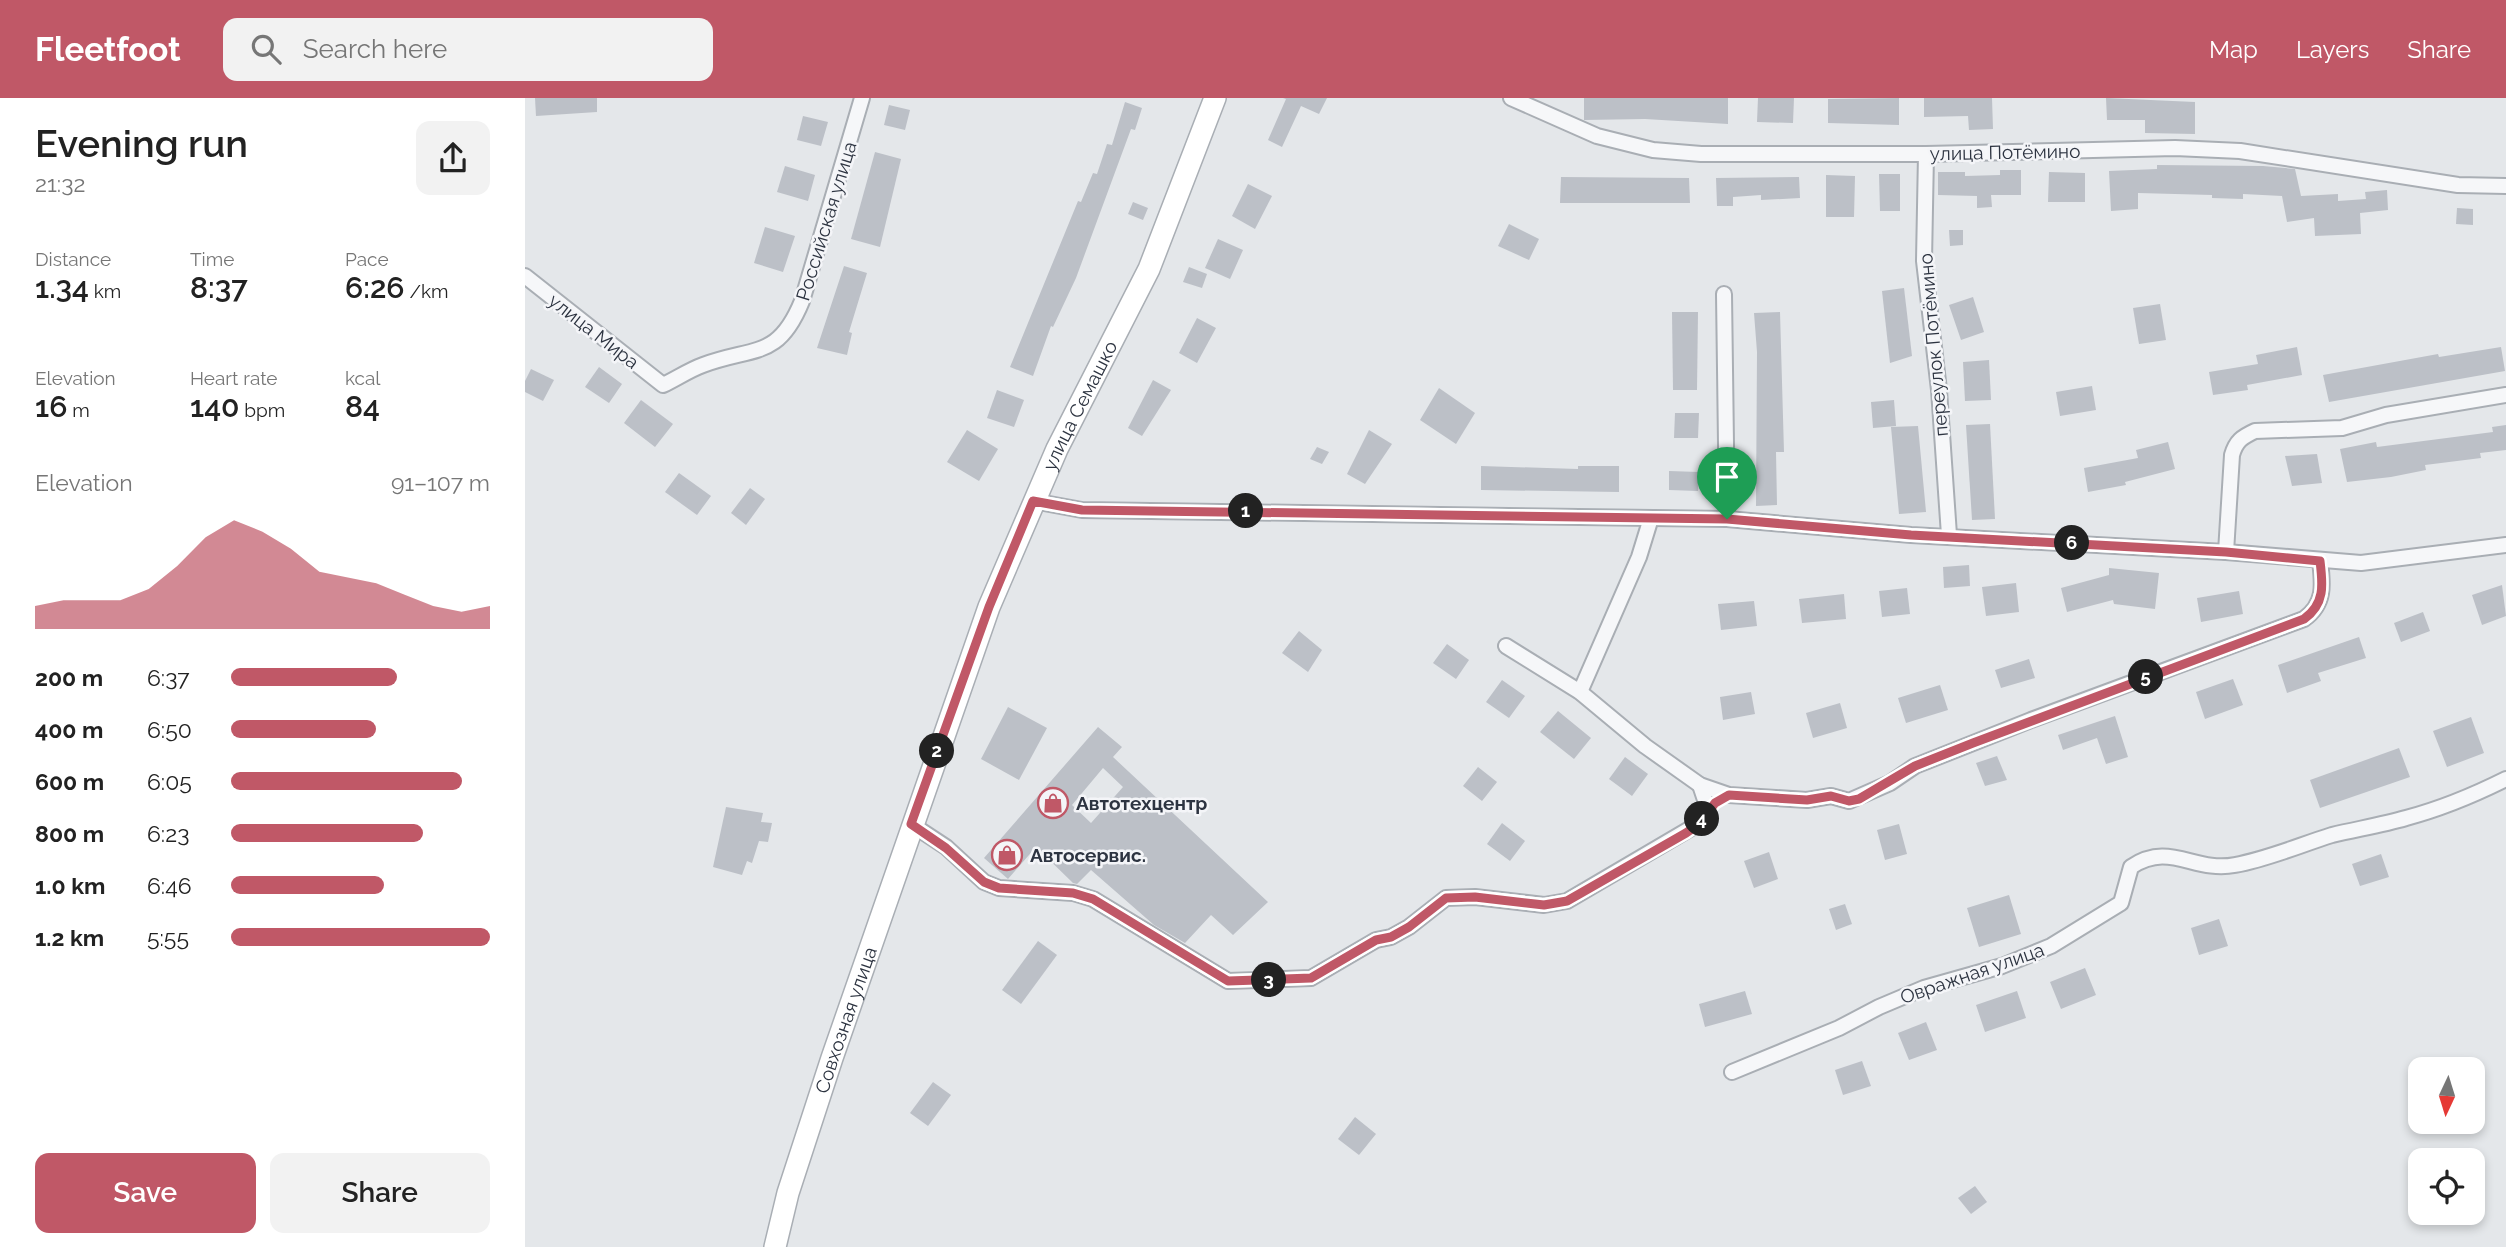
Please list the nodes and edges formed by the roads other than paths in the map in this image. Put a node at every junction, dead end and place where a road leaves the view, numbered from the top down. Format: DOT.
graph roads {
  1 [pos="862,98"];
  2 [pos="1215,98"];
  3 [pos="1511,98"];
  4 [pos="1926,154"];
  5 [pos="2506,186"];
  6 [pos="525,276"];
  7 [pos="1724,294"];
  8 [pos="663,385"];
  9 [pos="2506,395"];
  10 [pos="1033,501"];
  11 [pos="1651,518"];
  12 [pos="1727,519"];
  13 [pos="1948,535"];
  14 [pos="2506,545"];
  15 [pos="2226,552"];
  16 [pos="2320,561"];
  17 [pos="1506,646"];
  18 [pos="1580,692"];
  19 [pos="2506,779"];
  20 [pos="1700,785"];
  21 [pos="922,794"];
  22 [pos="1729,795"];
  23 [pos="1706,814"];
  24 [pos="911,824"];
  25 [pos="1732,1072"];
  26 [pos="775,1247"];
  1 -- 8 [label="street, Российская улица"];
  2 -- 10 [label="main road, улица Семашко"];
  3 -- 4 [label="street, улица Потёмино"];
  4 -- 5 [label="street, улица Потёмино"];
  4 -- 13 [label="street, переулок Потёмино"];
  6 -- 8 [label="street, улица Мира"];
  7 -- 12 [label="street"];
  9 -- 15 [label="street"];
  10 -- 11 [label="street"];
  10 -- 21 [label="main road, улица Семашко"];
  11 -- 12 [label="street"];
  11 -- 18 [label="street"];
  12 -- 13 [label="street"];
  13 -- 15 [label="street"];
  14 -- 16 [label="street"];
  15 -- 16 [label="street"];
  16 -- 22 [label="street"];
  17 -- 18 [label="street"];
  18 -- 20 [label="street"];
  19 -- 25 [label="street, Овражная улица"];
  20 -- 22 [label="street"];
  20 -- 23 [label="street"];
  21 -- 24 [label="main road, Совхозная улица"];
  22 -- 23 [label="street"];
  23 -- 24 [label="street"];
  24 -- 26 [label="main road, Совхозная улица"];
}
